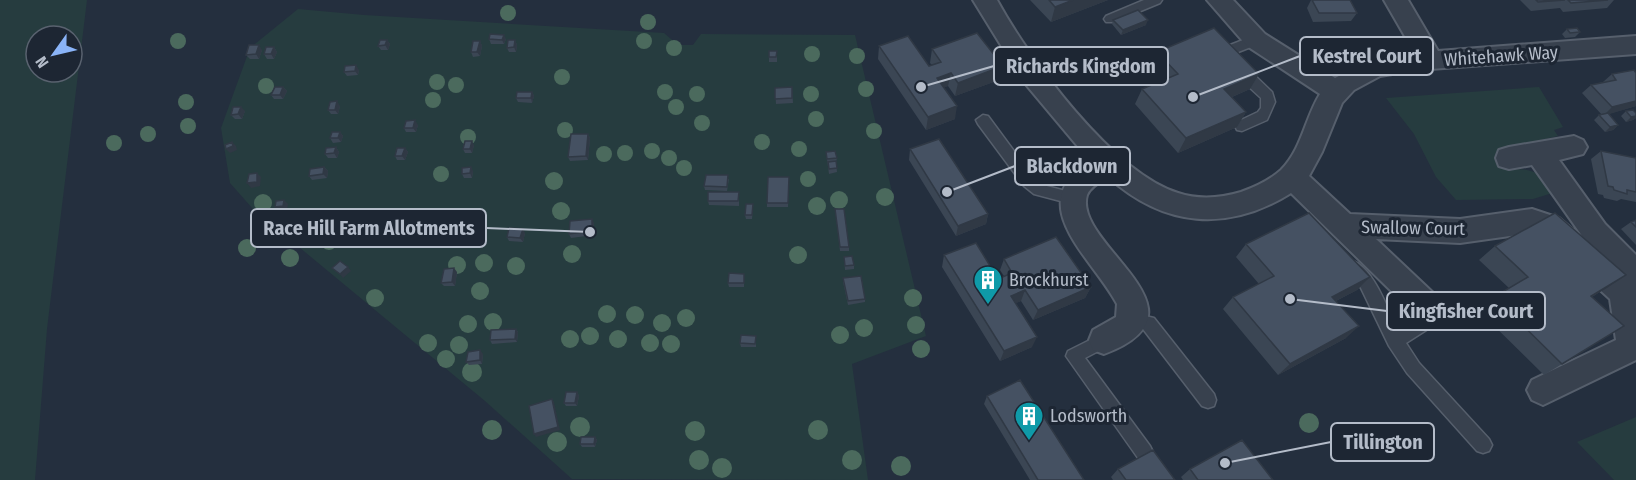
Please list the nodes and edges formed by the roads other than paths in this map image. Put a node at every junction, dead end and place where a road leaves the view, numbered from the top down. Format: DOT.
graph roads {
  1 [pos="985,0"];
  2 [pos="1156,0"];
  3 [pos="1219,0"];
  4 [pos="1396,0"];
  5 [pos="1110,19"];
  6 [pos="1256,40"];
  7 [pos="1201,45"];
  8 [pos="1636,45"];
  9 [pos="1223,53"];
  10 [pos="1432,61"];
  11 [pos="1336,91"];
  12 [pos="983,120"];
  13 [pos="1242,126"];
  14 [pos="1574,147"];
  15 [pos="1539,153"];
  16 [pos="1509,158"];
  17 [pos="1108,163"];
  18 [pos="1292,177"];
  19 [pos="1072,198"];
  20 [pos="1345,226"];
  21 [pos="1343,259"];
  22 [pos="1636,274"];
  23 [pos="1436,315"];
  24 [pos="1132,320"];
  25 [pos="1104,340"];
  26 [pos="1395,341"];
  27 [pos="1543,390"];
  28 [pos="1208,400"];
  29 [pos="1483,445"];
  30 [pos="1144,452"];
  1 -- 17 [label="street"];
  2 -- 5 [label="lane"];
  3 -- 6 [label="street"];
  4 -- 10 [label="street"];
  6 -- 9 [label="lane"];
  6 -- 11 [label="street"];
  7 -- 9 [label="lane"];
  8 -- 10 [label="street, Whitehawk Way"];
  9 -- 13 [label="lane"];
  10 -- 11 [label="street, Whitehawk Way"];
  11 -- 18 [label="street"];
  12 -- 19 [label="lane"];
  14 -- 15 [label="street"];
  15 -- 16 [label="street"];
  15 -- 22 [label="street"];
  17 -- 18 [label="street"];
  17 -- 19 [label="street"];
  18 -- 20 [label="street"];
  19 -- 24 [label="street"];
  20 -- 23 [label="street"];
  20 -- 27 [label="street, Swallow Court"];
  21 -- 26 [label="lane"];
  23 -- 26 [label="lane"];
  24 -- 25 [label="street"];
  24 -- 28 [label="lane"];
  25 -- 30 [label="lane"];
  26 -- 29 [label="lane"];
}
